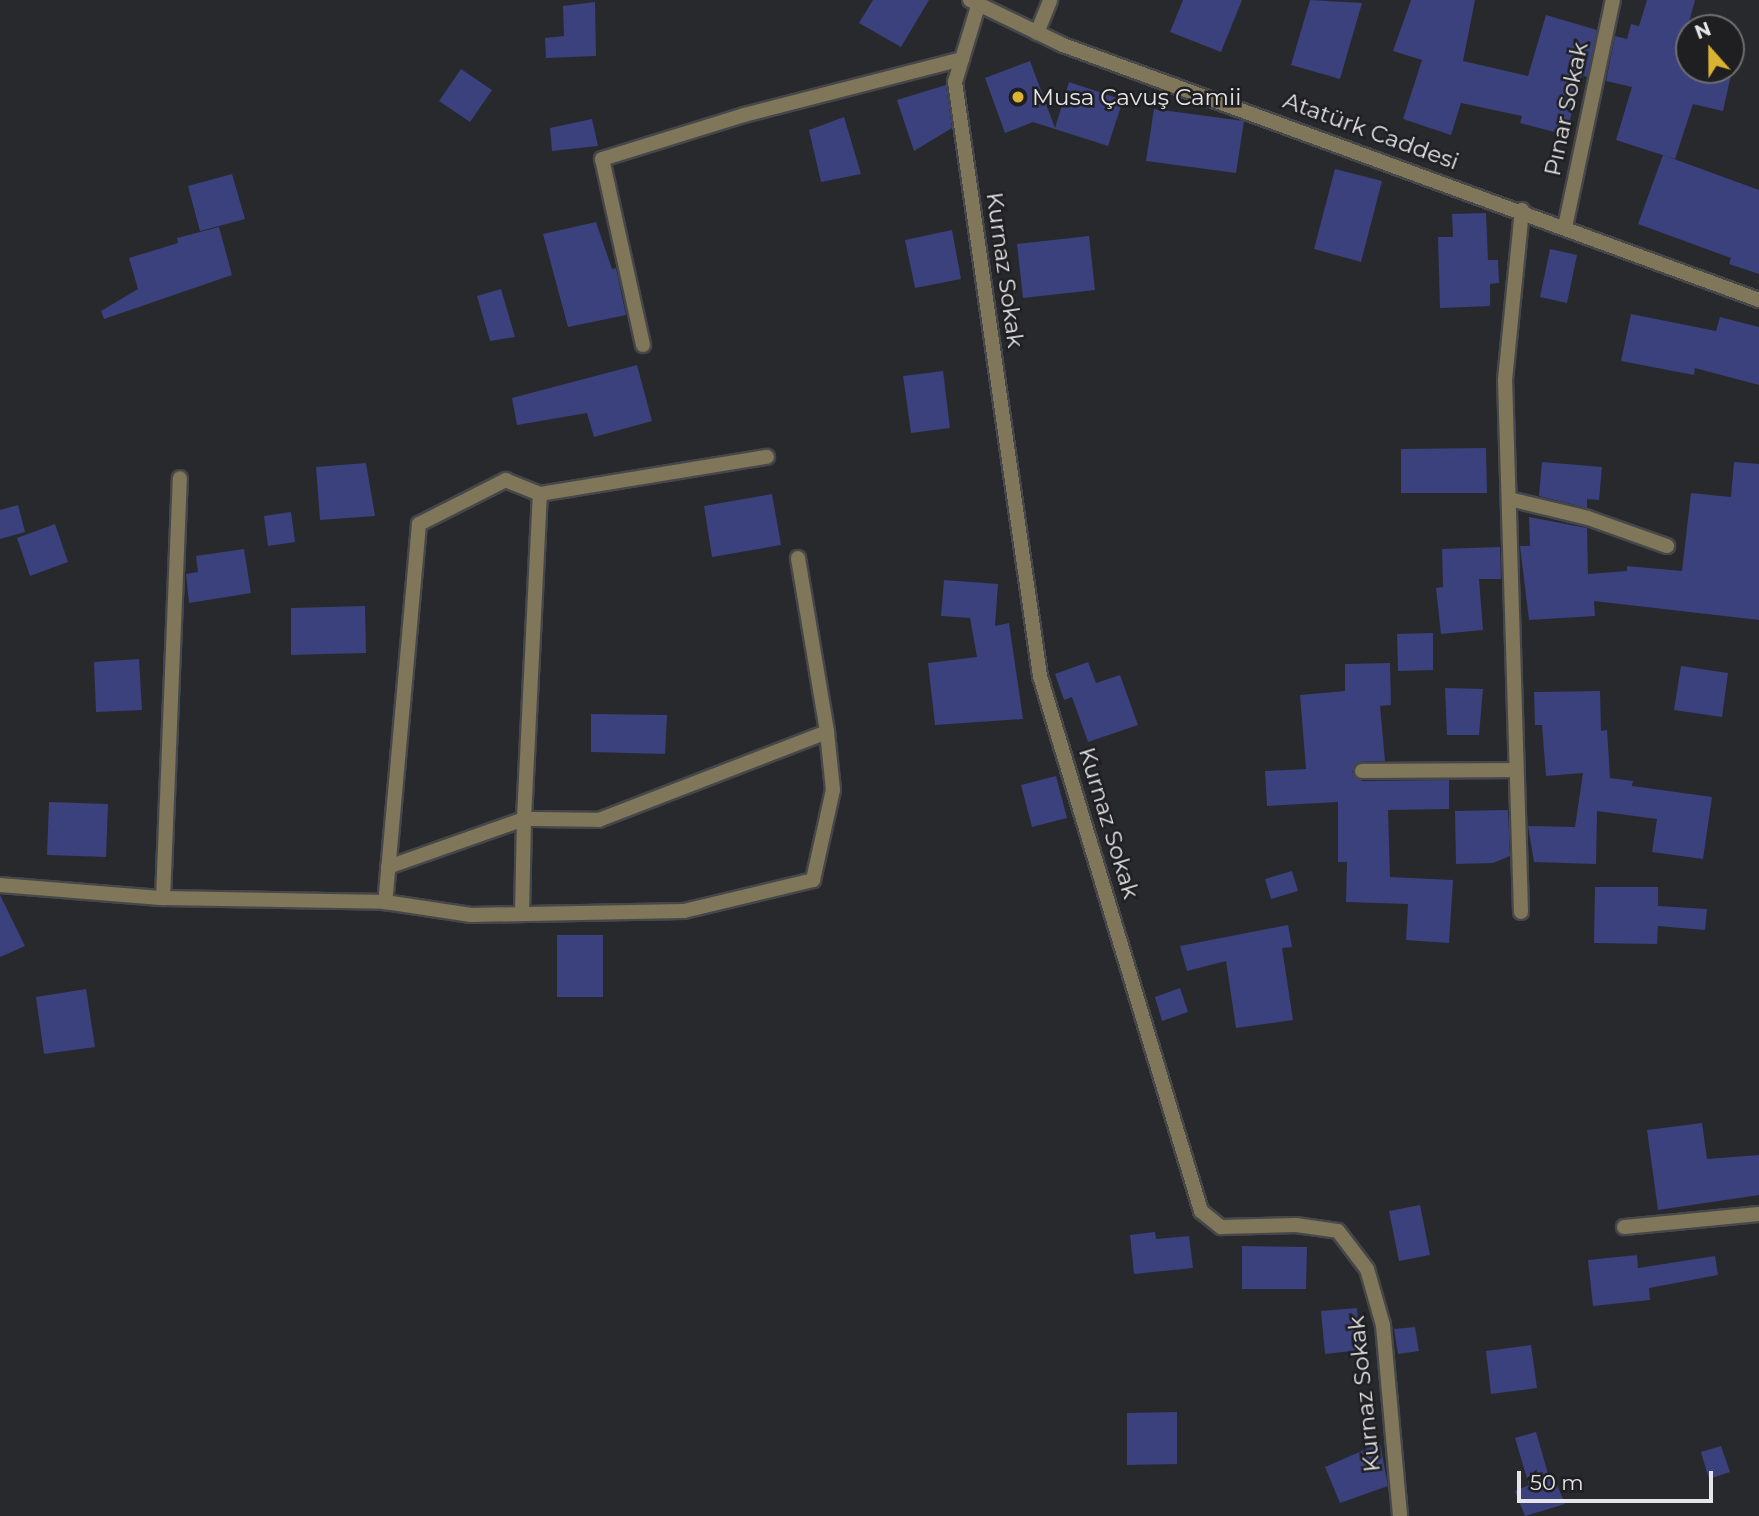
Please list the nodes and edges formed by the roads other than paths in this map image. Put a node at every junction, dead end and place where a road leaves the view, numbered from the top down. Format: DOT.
graph roads {
  1 [pos="1050,0"];
  2 [pos="1613,0"];
  3 [pos="974,3"];
  4 [pos="1037,33"];
  5 [pos="962,59"];
  6 [pos="1522,210"];
  7 [pos="1565,227"];
  8 [pos="1759,300"];
  9 [pos="643,345"];
  10 [pos="767,457"];
  11 [pos="180,478"];
  12 [pos="540,494"];
  13 [pos="1509,499"];
  14 [pos="1667,545"];
  15 [pos="798,558"];
  16 [pos="827,733"];
  17 [pos="1362,771"];
  18 [pos="1515,771"];
  19 [pos="524,819"];
  20 [pos="388,867"];
  21 [pos="0,885"];
  22 [pos="163,898"];
  23 [pos="385,902"];
  24 [pos="1521,912"];
  25 [pos="522,914"];
  26 [pos="1759,1214"];
  27 [pos="1624,1227"];
  28 [pos="1400,1516"];
  1 -- 4 [label="street"];
  2 -- 7 [label="street, Pınar Sokak"];
  3 -- 4 [label="street, Atatürk Caddesi"];
  3 -- 5 [label="street, Kurnaz Sokak"];
  4 -- 6 [label="street, Atatürk Caddesi"];
  5 -- 9 [label="street"];
  5 -- 28 [label="street, Kurnaz Sokak"];
  6 -- 7 [label="street, Atatürk Caddesi"];
  6 -- 13 [label="street"];
  7 -- 8 [label="street, Atatürk Caddesi"];
  10 -- 12 [label="street"];
  11 -- 22 [label="street"];
  12 -- 19 [label="street"];
  12 -- 20 [label="street"];
  13 -- 14 [label="street"];
  13 -- 18 [label="street"];
  15 -- 16 [label="street"];
  16 -- 19 [label="street"];
  16 -- 25 [label="street"];
  17 -- 18 [label="street"];
  18 -- 24 [label="street"];
  19 -- 20 [label="street"];
  19 -- 25 [label="street"];
  20 -- 23 [label="street"];
  21 -- 22 [label="street"];
  22 -- 23 [label="street"];
  23 -- 25 [label="street"];
  26 -- 27 [label="street"];
}
